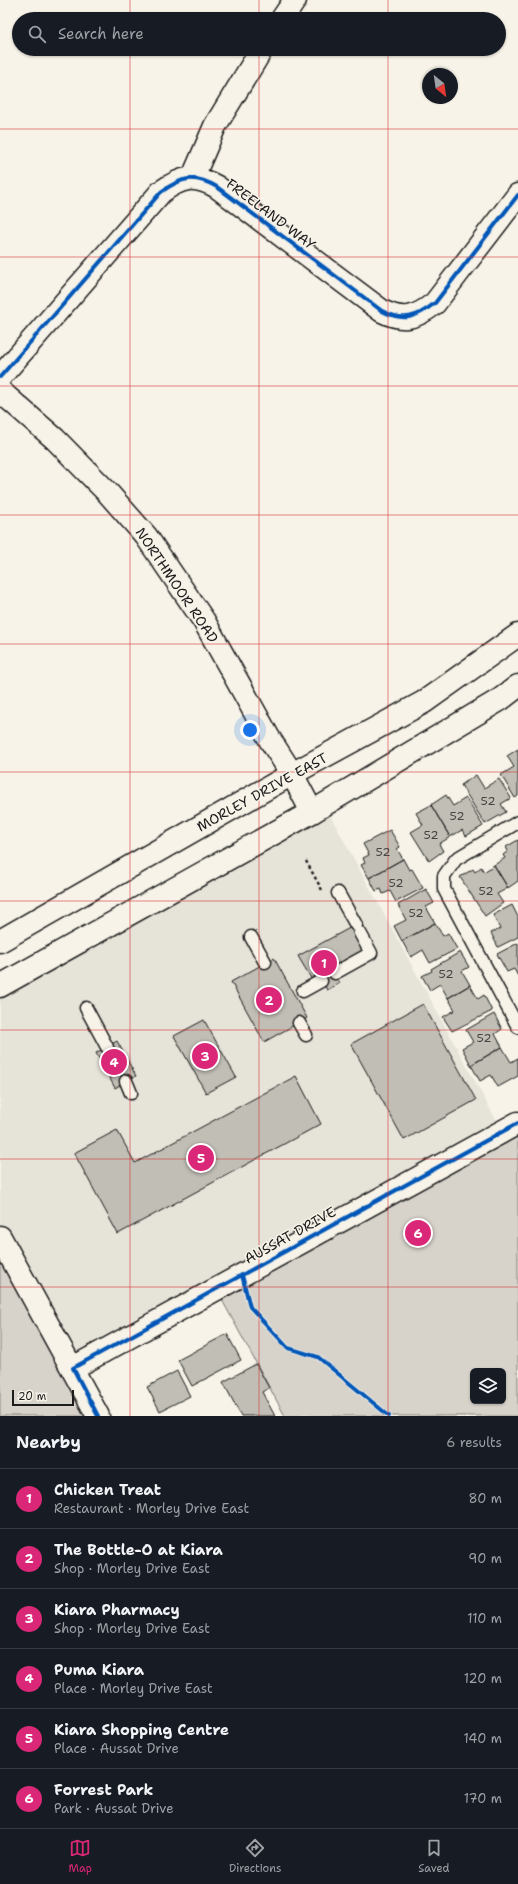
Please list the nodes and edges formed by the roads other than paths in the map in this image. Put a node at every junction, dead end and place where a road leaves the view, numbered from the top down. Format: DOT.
graph roads {
  1 [pos="295,0"];
  2 [pos="287,12"];
  3 [pos="258,56"];
  4 [pos="193,177"];
  5 [pos="518,195"];
  6 [pos="0,377"];
  7 [pos="0,391"];
  8 [pos="518,635"];
  9 [pos="518,686"];
  10 [pos="292,774"];
  11 [pos="312,812"];
  12 [pos="518,822"];
  13 [pos="338,893"];
  14 [pos="251,937"];
  15 [pos="0,941"];
  16 [pos="265,962"];
  17 [pos="335,973"];
  18 [pos="321,980"];
  19 [pos="0,986"];
  20 [pos="303,991"];
  21 [pos="86,1008"];
  22 [pos="299,1023"];
  23 [pos="518,1027"];
  24 [pos="306,1034"];
  25 [pos="107,1047"];
  26 [pos="518,1123"];
  27 [pos="0,1237"];
  28 [pos="73,1368"];
  29 [pos="98,1416"];
  1 -- 2 [label="street"];
  3 -- 4 [label="street"];
  4 -- 5 [label="street, FREELAND WAY"];
  4 -- 6 [label="street"];
  7 -- 10 [label="street, NORTHMOOR ROAD"];
  8 -- 10 [label="street, MORLEY DRIVE EAST"];
  9 -- 11 [label="street"];
  10 -- 11 [label="street, NORTHMOOR ROAD"];
  10 -- 15 [label="street, MORLEY DRIVE EAST"];
  11 -- 19 [label="street"];
  12 -- 23 [label="lane"];
  13 -- 17 [label="lane"];
  14 -- 16 [label="lane"];
  18 -- 20 [label="lane"];
  21 -- 25 [label="lane"];
  22 -- 24 [label="lane"];
  26 -- 28 [label="street, AUSSAT DRIVE"];
  27 -- 28 [label="street"];
  28 -- 29 [label="street"];
}
